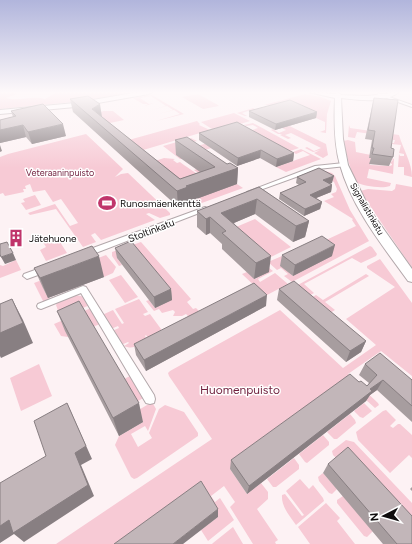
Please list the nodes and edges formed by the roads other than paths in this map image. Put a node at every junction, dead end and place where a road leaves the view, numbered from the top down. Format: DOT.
graph roads {
  1 [pos="338,117"];
  2 [pos="344,165"];
  3 [pos="243,194"];
  4 [pos="215,205"];
  5 [pos="80,257"];
  6 [pos="50,268"];
  7 [pos="27,276"];
  8 [pos="412,278"];
  9 [pos="41,306"];
  10 [pos="150,399"];
  1 -- 2 [label="street, Signalistinkatu"];
  2 -- 3 [label="street"];
  2 -- 8 [label="street, Signalistinkatu"];
  4 -- 5 [label="street, Stoltinkatu"];
  6 -- 7 [label="street"];
  9 -- 10 [label="street"];
}
